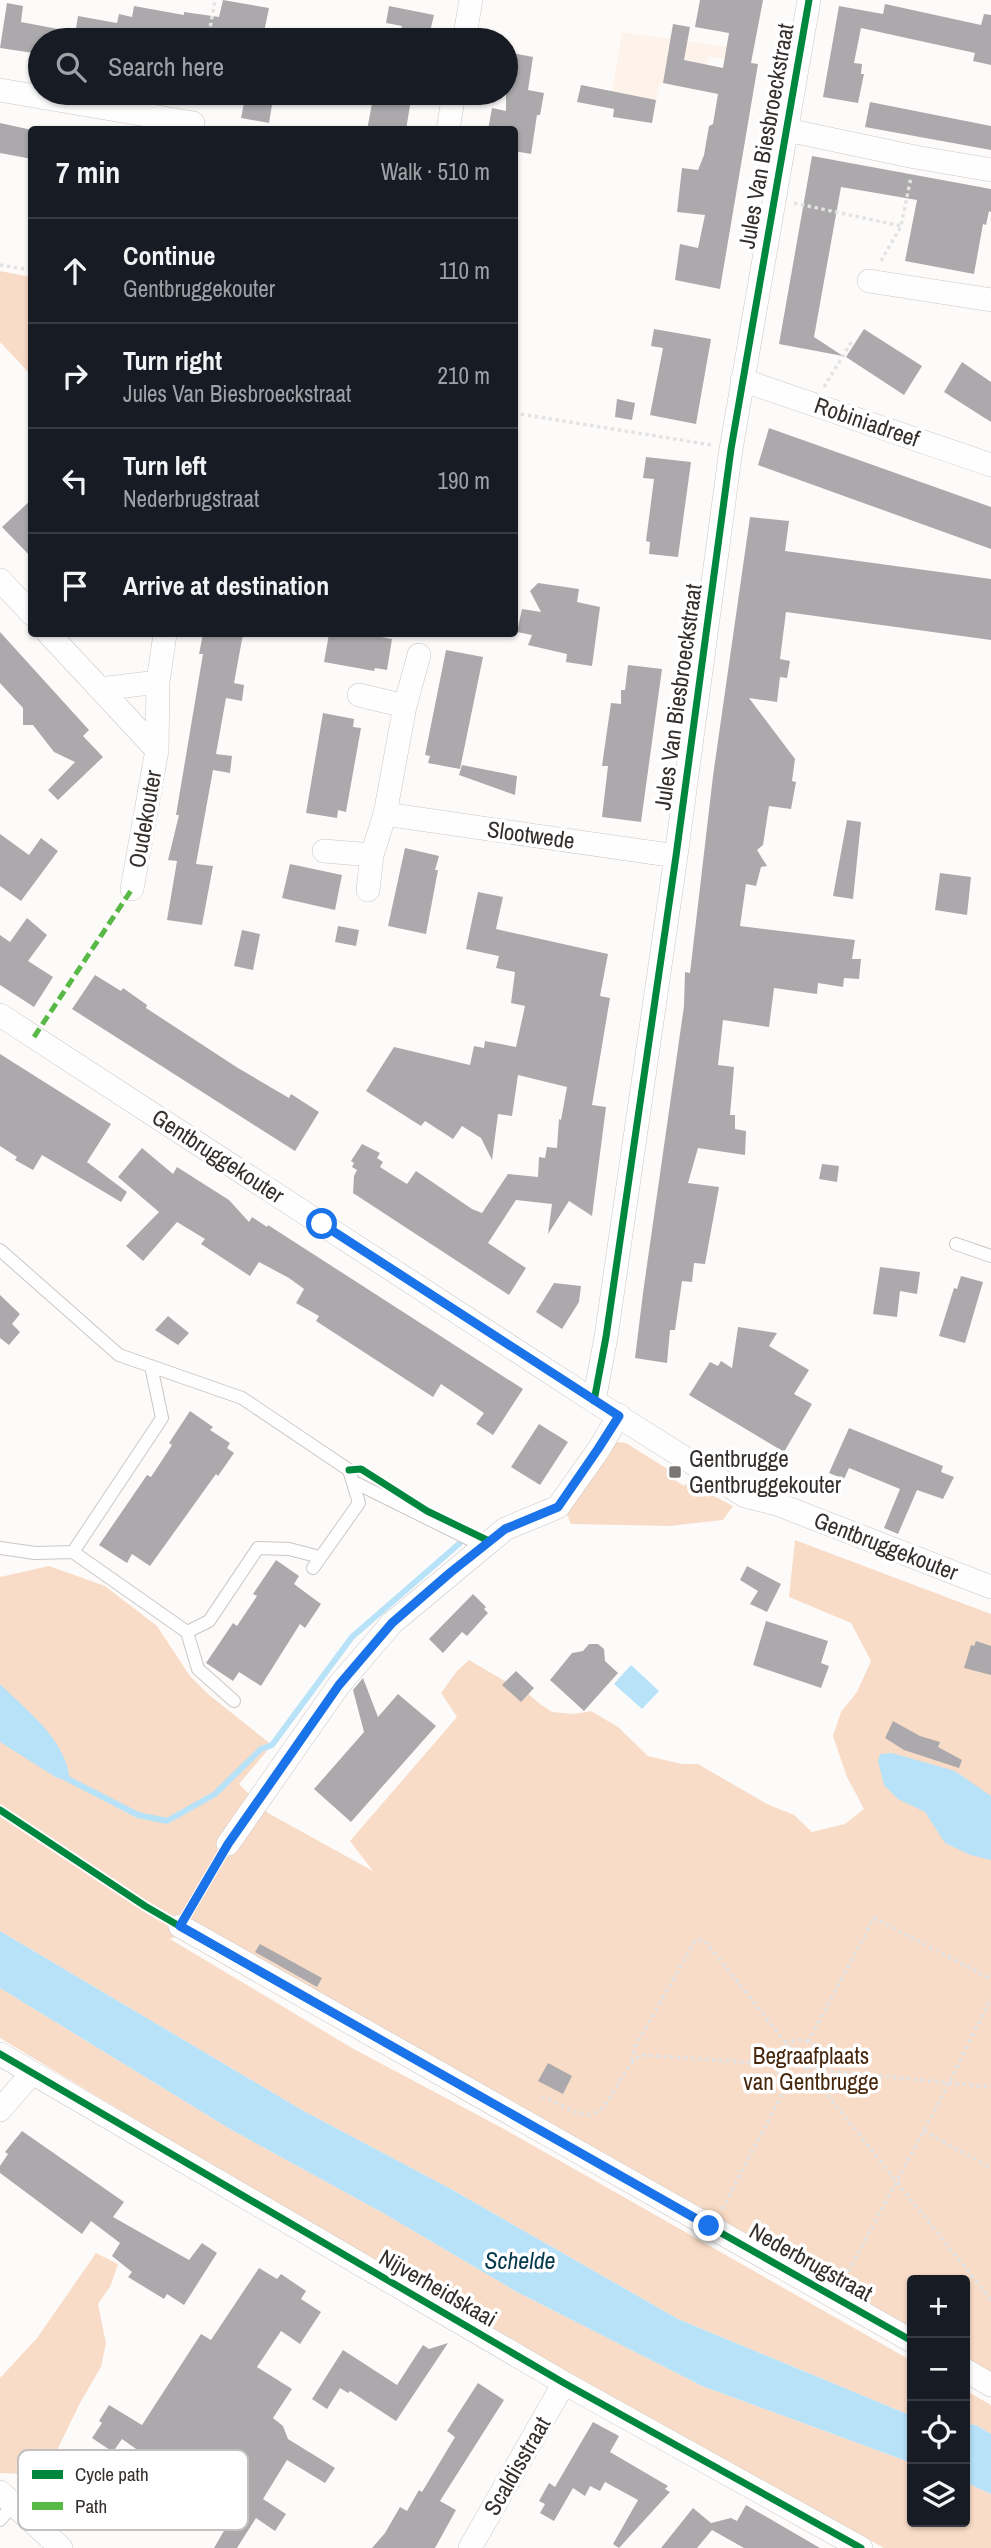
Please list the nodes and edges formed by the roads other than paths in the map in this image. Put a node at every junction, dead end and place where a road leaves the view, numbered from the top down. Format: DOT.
graph roads {
  1 [pos="471,0"];
  2 [pos="808,0"];
  3 [pos="466,28"];
  4 [pos="0,90"];
  5 [pos="28,95"];
  6 [pos="88,105"];
  7 [pos="452,105"];
  8 [pos="193,123"];
  9 [pos="449,126"];
  10 [pos="787,130"];
  11 [pos="991,170"];
  12 [pos="869,281"];
  13 [pos="991,300"];
  14 [pos="742,380"];
  15 [pos="991,465"];
  16 [pos="0,580"];
  17 [pos="28,610"];
  18 [pos="52,637"];
  19 [pos="165,637"];
  20 [pos="419,654"];
  21 [pos="158,682"];
  22 [pos="100,689"];
  23 [pos="359,695"];
  24 [pos="405,706"];
  25 [pos="157,750"];
  26 [pos="386,814"];
  27 [pos="324,851"];
  28 [pos="372,855"];
  29 [pos="676,856"];
  30 [pos="132,889"];
  31 [pos="368,890"];
  32 [pos="0,1015"];
  33 [pos="956,1244"];
  34 [pos="0,1250"];
  35 [pos="991,1256"];
  36 [pos="150,1366"];
  37 [pos="593,1401"];
  38 [pos="619,1416"];
  39 [pos="354,1482"];
  40 [pos="483,1546"];
  41 [pos="0,1548"];
  42 [pos="73,1552"];
  43 [pos="991,1587"];
  44 [pos="187,1632"];
  45 [pos="234,1701"];
  46 [pos="228,1844"];
  47 [pos="180,1926"];
  48 [pos="0,2054"];
  49 [pos="32,2073"];
  50 [pos="0,2110"];
  51 [pos="907,2338"];
  52 [pos="970,2373"];
  53 [pos="564,2383"];
  54 [pos="991,2385"];
  55 [pos="37,2530"];
  56 [pos="61,2548"];
  57 [pos="470,2548"];
  58 [pos="862,2548"];
  1 -- 3 [label="street"];
  2 -- 10 [label="street, Jules Van Biesbroeckstraat"];
  4 -- 5 [label="street"];
  6 -- 8 [label="street"];
  7 -- 9 [label="street"];
  10 -- 11 [label="street"];
  10 -- 14 [label="street, Jules Van Biesbroeckstraat"];
  12 -- 13 [label="street"];
  14 -- 15 [label="street, Robiniadreef"];
  14 -- 29 [label="street, Jules Van Biesbroeckstraat"];
  16 -- 17 [label="street"];
  18 -- 22 [label="street, Oudekouter"];
  19 -- 21 [label="street, Oudekouter"];
  20 -- 24 [label="street"];
  21 -- 22 [label="street"];
  21 -- 25 [label="street, Oudekouter"];
  22 -- 25 [label="street, Oudekouter"];
  23 -- 24 [label="street"];
  24 -- 26 [label="street"];
  25 -- 30 [label="street, Oudekouter"];
  26 -- 28 [label="street"];
  26 -- 29 [label="street, Slootwede"];
  27 -- 28 [label="street"];
  28 -- 31 [label="street"];
  29 -- 37 [label="street, Jules Van Biesbroeckstraat"];
  32 -- 37 [label="street, Gentbruggekouter"];
  33 -- 35 [label="lane"];
  34 -- 36 [label="lane"];
  36 -- 39 [label="lane"];
  36 -- 42 [label="lane"];
  37 -- 38 [label="street, Gentbruggekouter"];
  38 -- 40 [label="street"];
  38 -- 43 [label="street, Gentbruggekouter"];
  39 -- 40 [label="lane"];
  39 -- 44 [label="lane"];
  40 -- 46 [label="street"];
  41 -- 42 [label="lane"];
  42 -- 44 [label="lane"];
  44 -- 45 [label="lane"];
  47 -- 51 [label="street, Nederbrugstraat"];
  48 -- 49 [label="street, Nijverheidskaai"];
  49 -- 50 [label="street"];
  49 -- 53 [label="street, Nijverheidskaai"];
  52 -- 54 [label="street"];
  53 -- 57 [label="street, Scaldisstraat"];
  53 -- 58 [label="street, Nijverheidskaai"];
  55 -- 56 [label="street"];
}
